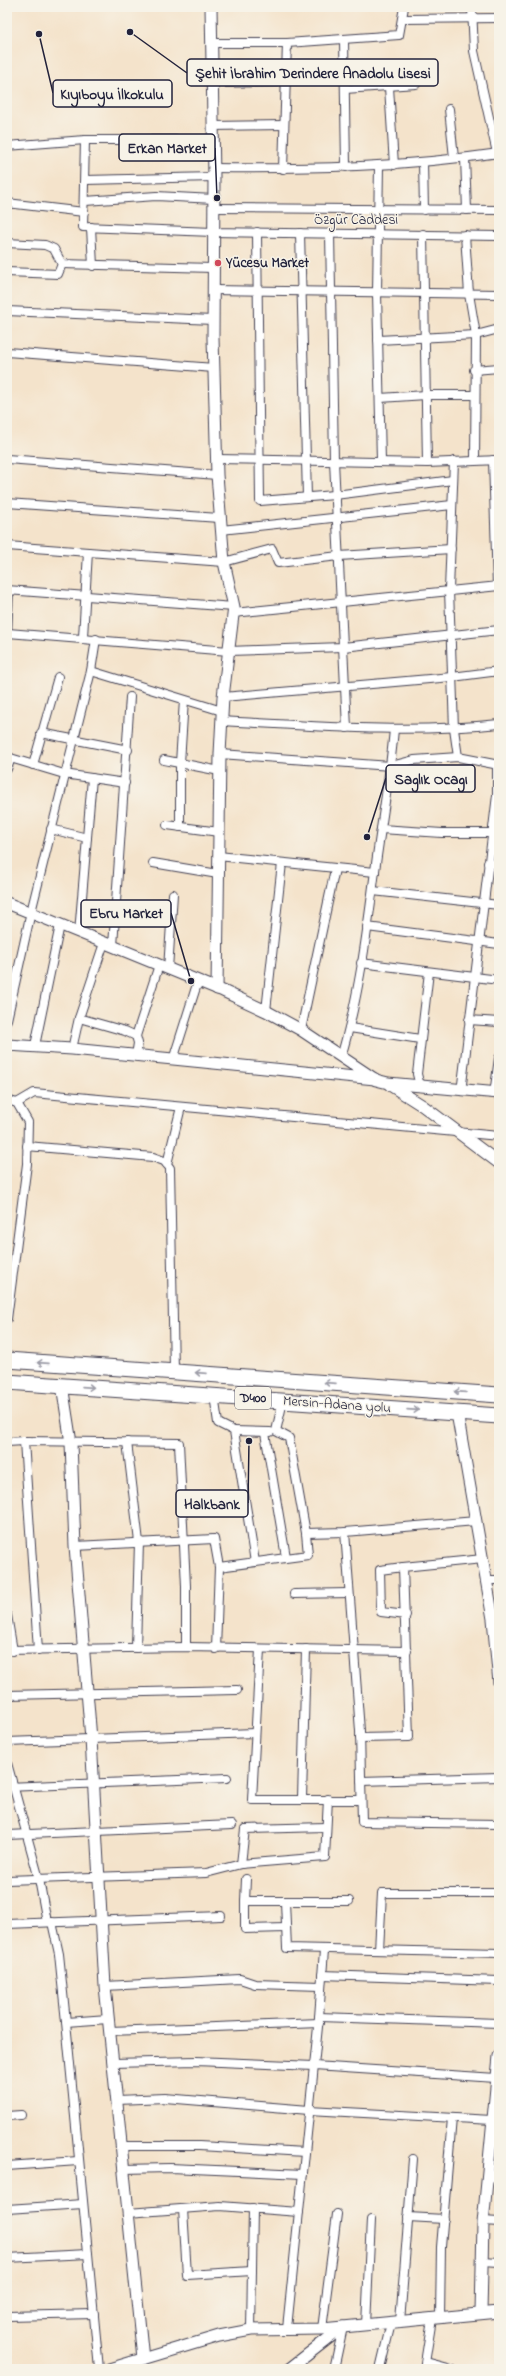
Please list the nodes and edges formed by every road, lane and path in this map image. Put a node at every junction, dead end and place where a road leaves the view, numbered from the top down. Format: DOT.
graph roads {
  1 [pos="211,7"];
  2 [pos="404,7"];
  3 [pos="472,7"];
  4 [pos="499,18"];
  5 [pos="403,19"];
  6 [pos="471,19"];
  7 [pos="344,40"];
  8 [pos="211,43"];
  9 [pos="287,43"];
  10 [pos="286,82"];
  11 [pos="211,83"];
  12 [pos="416,84"];
  13 [pos="389,87"];
  14 [pos="345,89"];
  15 [pos="448,109"];
  16 [pos="284,125"];
  17 [pos="212,126"];
  18 [pos="85,140"];
  19 [pos="213,140"];
  20 [pos="7,146"];
  21 [pos="498,153"];
  22 [pos="454,158"];
  23 [pos="465,158"];
  24 [pos="424,162"];
  25 [pos="379,165"];
  26 [pos="394,165"];
  27 [pos="346,167"];
  28 [pos="283,169"];
  29 [pos="214,172"];
  30 [pos="85,180"];
  31 [pos="85,201"];
  32 [pos="7,203"];
  33 [pos="214,204"];
  34 [pos="379,210"];
  35 [pos="424,210"];
  36 [pos="467,210"];
  37 [pos="499,210"];
  38 [pos="84,212"];
  39 [pos="91,227"];
  40 [pos="213,232"];
  41 [pos="257,232"];
  42 [pos="300,233"];
  43 [pos="330,233"];
  44 [pos="380,234"];
  45 [pos="423,234"];
  46 [pos="465,235"];
  47 [pos="499,236"];
  48 [pos="7,243"];
  49 [pos="62,264"];
  50 [pos="93,266"];
  51 [pos="213,268"];
  52 [pos="7,272"];
  53 [pos="213,290"];
  54 [pos="258,290"];
  55 [pos="301,291"];
  56 [pos="331,292"];
  57 [pos="377,292"];
  58 [pos="424,293"];
  59 [pos="469,294"];
  60 [pos="499,294"];
  61 [pos="7,311"];
  62 [pos="213,320"];
  63 [pos="499,329"];
  64 [pos="476,335"];
  65 [pos="425,337"];
  66 [pos="378,340"];
  67 [pos="7,352"];
  68 [pos="214,368"];
  69 [pos="499,368"];
  70 [pos="474,370"];
  71 [pos="426,395"];
  72 [pos="474,395"];
  73 [pos="380,398"];
  74 [pos="7,459"];
  75 [pos="217,460"];
  76 [pos="260,460"];
  77 [pos="305,460"];
  78 [pos="475,460"];
  79 [pos="496,460"];
  80 [pos="454,461"];
  81 [pos="334,462"];
  82 [pos="381,462"];
  83 [pos="427,463"];
  84 [pos="217,475"];
  85 [pos="453,480"];
  86 [pos="335,495"];
  87 [pos="307,497"];
  88 [pos="7,504"];
  89 [pos="452,505"];
  90 [pos="336,517"];
  91 [pos="219,518"];
  92 [pos="221,530"];
  93 [pos="7,546"];
  94 [pos="451,549"];
  95 [pos="88,552"];
  96 [pos="338,556"];
  97 [pos="224,562"];
  98 [pos="498,586"];
  99 [pos="8,590"];
  100 [pos="449,590"];
  101 [pos="86,596"];
  102 [pos="341,602"];
  103 [pos="233,610"];
  104 [pos="499,630"];
  105 [pos="451,634"];
  106 [pos="8,635"];
  107 [pos="82,637"];
  108 [pos="96,639"];
  109 [pos="343,647"];
  110 [pos="229,651"];
  111 [pos="91,671"];
  112 [pos="499,671"];
  113 [pos="58,677"];
  114 [pos="452,677"];
  115 [pos="344,685"];
  116 [pos="130,697"];
  117 [pos="223,697"];
  118 [pos="184,700"];
  119 [pos="222,716"];
  120 [pos="499,724"];
  121 [pos="347,728"];
  122 [pos="454,729"];
  123 [pos="394,730"];
  124 [pos="42,733"];
  125 [pos="74,740"];
  126 [pos="128,750"];
  127 [pos="220,754"];
  128 [pos="458,757"];
  129 [pos="9,758"];
  130 [pos="164,760"];
  131 [pos="180,764"];
  132 [pos="33,765"];
  133 [pos="498,765"];
  134 [pos="391,766"];
  135 [pos="7,768"];
  136 [pos="220,771"];
  137 [pos="64,774"];
  138 [pos="92,778"];
  139 [pos="125,783"];
  140 [pos="498,795"];
  141 [pos="167,825"];
  142 [pos="180,827"];
  143 [pos="51,829"];
  144 [pos="381,829"];
  145 [pos="494,829"];
  146 [pos="219,832"];
  147 [pos="87,838"];
  148 [pos="218,856"];
  149 [pos="153,863"];
  150 [pos="488,863"];
  151 [pos="282,864"];
  152 [pos="499,865"];
  153 [pos="335,869"];
  154 [pos="375,872"];
  155 [pos="218,874"];
  156 [pos="373,891"];
  157 [pos="173,894"];
  158 [pos="483,902"];
  159 [pos="7,903"];
  160 [pos="499,905"];
  161 [pos="31,912"];
  162 [pos="60,924"];
  163 [pos="367,927"];
  164 [pos="79,933"];
  165 [pos="478,942"];
  166 [pos="108,944"];
  167 [pos="499,944"];
  168 [pos="361,963"];
  169 [pos="164,967"];
  170 [pos="429,972"];
  171 [pos="474,977"];
  172 [pos="499,980"];
  173 [pos="198,981"];
  174 [pos="217,989"];
  175 [pos="266,1011"];
  176 [pos="79,1018"];
  177 [pos="7,1020"];
  178 [pos="469,1020"];
  179 [pos="499,1022"];
  180 [pos="350,1028"];
  181 [pos="301,1030"];
  182 [pos="136,1036"];
  183 [pos="7,1037"];
  184 [pos="420,1039"];
  185 [pos="36,1041"];
  186 [pos="7,1045"];
  187 [pos="72,1049"];
  188 [pos="136,1056"];
  189 [pos="341,1057"];
  190 [pos="499,1058"];
  191 [pos="173,1060"];
  192 [pos="376,1080"];
  193 [pos="388,1083"];
  194 [pos="422,1084"];
  195 [pos="462,1084"];
  196 [pos="498,1089"];
  197 [pos="7,1100"];
  198 [pos="17,1103"];
  199 [pos="181,1107"];
  200 [pos="458,1132"];
  201 [pos="499,1136"];
  202 [pos="27,1146"];
  203 [pos="499,1163"];
  204 [pos="167,1164"];
  205 [pos="7,1319"];
  206 [pos="7,1360"];
  207 [pos="174,1371"];
  208 [pos="7,1382"];
  209 [pos="62,1385"];
  210 [pos="499,1395"];
  211 [pos="214,1396"];
  212 [pos="283,1401"];
  213 [pos="457,1413"];
  214 [pos="499,1416"];
  215 [pos="234,1431"];
  216 [pos="276,1431"];
  217 [pos="265,1433"];
  218 [pos="24,1441"];
  219 [pos="7,1442"];
  220 [pos="127,1442"];
  221 [pos="71,1443"];
  222 [pos="476,1522"];
  223 [pos="345,1532"];
  224 [pos="306,1533"];
  225 [pos="139,1542"];
  226 [pos="183,1542"];
  227 [pos="76,1546"];
  228 [pos="286,1557"];
  229 [pos="482,1559"];
  230 [pos="255,1562"];
  231 [pos="404,1567"];
  232 [pos="219,1568"];
  233 [pos="486,1580"];
  234 [pos="499,1580"];
  235 [pos="349,1593"];
  236 [pos="294,1594"];
  237 [pos="7,1615"];
  238 [pos="406,1615"];
  239 [pos="496,1628"];
  240 [pos="186,1647"];
  241 [pos="82,1648"];
  242 [pos="136,1648"];
  243 [pos="216,1649"];
  244 [pos="306,1649"];
  245 [pos="354,1649"];
  246 [pos="38,1650"];
  247 [pos="260,1650"];
  248 [pos="10,1651"];
  249 [pos="407,1651"];
  250 [pos="499,1679"];
  251 [pos="499,1683"];
  252 [pos="237,1690"];
  253 [pos="87,1694"];
  254 [pos="7,1695"];
  255 [pos="256,1733"];
  256 [pos="360,1738"];
  257 [pos="91,1739"];
  258 [pos="7,1742"];
  259 [pos="7,1763"];
  260 [pos="499,1777"];
  261 [pos="227,1778"];
  262 [pos="361,1781"];
  263 [pos="94,1784"];
  264 [pos="10,1787"];
  265 [pos="302,1799"];
  266 [pos="328,1799"];
  267 [pos="361,1800"];
  268 [pos="499,1824"];
  269 [pos="232,1825"];
  270 [pos="326,1827"];
  271 [pos="96,1829"];
  272 [pos="26,1834"];
  273 [pos="7,1835"];
  274 [pos="241,1864"];
  275 [pos="99,1877"];
  276 [pos="39,1879"];
  277 [pos="246,1879"];
  278 [pos="7,1880"];
  279 [pos="499,1893"];
  280 [pos="245,1901"];
  281 [pos="349,1901"];
  282 [pos="285,1902"];
  283 [pos="221,1916"];
  284 [pos="103,1919"];
  285 [pos="50,1922"];
  286 [pos="7,1924"];
  287 [pos="286,1928"];
  288 [pos="324,1950"];
  289 [pos="379,1950"];
  290 [pos="499,1953"];
  291 [pos="322,1975"];
  292 [pos="499,1981"];
  293 [pos="105,1986"];
  294 [pos="321,1986"];
  295 [pos="108,2019"];
  296 [pos="319,2020"];
  297 [pos="66,2022"];
  298 [pos="499,2023"];
  299 [pos="110,2032"];
  300 [pos="113,2063"];
  301 [pos="314,2066"];
  302 [pos="498,2067"];
  303 [pos="497,2096"];
  304 [pos="117,2100"];
  305 [pos="310,2110"];
  306 [pos="21,2115"];
  307 [pos="7,2116"];
  308 [pos="452,2118"];
  309 [pos="492,2120"];
  310 [pos="495,2134"];
  311 [pos="121,2146"];
  312 [pos="305,2152"];
  313 [pos="413,2159"];
  314 [pos="78,2161"];
  315 [pos="7,2166"];
  316 [pos="124,2169"];
  317 [pos="303,2174"];
  318 [pos="487,2177"];
  319 [pos="499,2178"];
  320 [pos="83,2204"];
  321 [pos="253,2208"];
  322 [pos="7,2209"];
  323 [pos="183,2209"];
  324 [pos="299,2212"];
  325 [pos="128,2213"];
  326 [pos="337,2214"];
  327 [pos="408,2217"];
  328 [pos="371,2220"];
  329 [pos="444,2220"];
  330 [pos="483,2221"];
  331 [pos="499,2222"];
  332 [pos="88,2254"];
  333 [pos="7,2258"];
  334 [pos="482,2262"];
  335 [pos="499,2262"];
  336 [pos="252,2271"];
  337 [pos="499,2312"];
  338 [pos="481,2313"];
  339 [pos="94,2314"];
  340 [pos="7,2316"];
  341 [pos="436,2318"];
  342 [pos="396,2323"];
  343 [pos="366,2325"];
  344 [pos="343,2327"];
  345 [pos="287,2328"];
  346 [pos="322,2329"];
  347 [pos="251,2330"];
  348 [pos="143,2359"];
  349 [pos="425,2366"];
  350 [pos="293,2368"];
  351 [pos="99,2369"];
  352 [pos="109,2369"];
  353 [pos="334,2369"];
  354 [pos="380,2369"];
  355 [pos="452,2369"];
  1 -- 8 [label="main road"];
  2 -- 5 [label="street"];
  3 -- 6 [label="street"];
  4 -- 6 [label="street"];
  5 -- 6 [label="street"];
  5 -- 7 [label="street"];
  6 -- 21 [label="street"];
  7 -- 9 [label="street"];
  7 -- 14 [label="street"];
  8 -- 9 [label="street"];
  8 -- 11 [label="main road"];
  9 -- 10 [label="street"];
  10 -- 11 [label="street"];
  10 -- 16 [label="street"];
  11 -- 17 [label="main road"];
  12 -- 13 [label="street"];
  13 -- 14 [label="street"];
  13 -- 26 [label="street"];
  14 -- 27 [label="street"];
  15 -- 22 [label="street"];
  16 -- 17 [label="street"];
  16 -- 28 [label="street"];
  17 -- 19 [label="main road"];
  18 -- 19 [label="street"];
  18 -- 20 [label="street"];
  18 -- 30 [label="street"];
  19 -- 29 [label="main road"];
  21 -- 23 [label="street"];
  22 -- 23 [label="street"];
  22 -- 24 [label="street"];
  23 -- 36 [label="street"];
  24 -- 26 [label="street"];
  24 -- 35 [label="street"];
  25 -- 26 [label="street"];
  25 -- 27 [label="street"];
  25 -- 34 [label="street"];
  27 -- 28 [label="street"];
  28 -- 29 [label="street"];
  29 -- 30 [label="street"];
  29 -- 33 [label="main road"];
  30 -- 31 [label="street"];
  31 -- 33 [label="street"];
  31 -- 38 [label="street"];
  32 -- 38 [label="street"];
  33 -- 34 [label="street"];
  33 -- 40 [label="main road"];
  34 -- 35 [label="street"];
  34 -- 44 [label="street"];
  35 -- 36 [label="street"];
  36 -- 37 [label="street"];
  38 -- 39 [label="street"];
  39 -- 40 [label="street, Özgür Caddesi"];
  39 -- 50 [label="street"];
  40 -- 41 [label="street, Özgür Caddesi"];
  40 -- 51 [label="main road"];
  41 -- 42 [label="street, Özgür Caddesi"];
  41 -- 54 [label="street"];
  42 -- 43 [label="street, Özgür Caddesi"];
  42 -- 55 [label="street"];
  43 -- 44 [label="street, Özgür Caddesi"];
  43 -- 56 [label="street"];
  44 -- 45 [label="street, Özgür Caddesi"];
  44 -- 57 [label="street"];
  45 -- 46 [label="street, Özgür Caddesi"];
  45 -- 58 [label="street"];
  46 -- 47 [label="street, Özgür Caddesi"];
  46 -- 59 [label="street"];
  48 -- 49 [label="street"];
  49 -- 50 [label="street"];
  49 -- 52 [label="street"];
  50 -- 51 [label="street"];
  51 -- 53 [label="main road"];
  53 -- 54 [label="street"];
  53 -- 62 [label="main road"];
  54 -- 55 [label="street"];
  54 -- 76 [label="street"];
  55 -- 56 [label="street"];
  55 -- 77 [label="street"];
  56 -- 57 [label="street"];
  56 -- 81 [label="street"];
  57 -- 58 [label="street"];
  57 -- 66 [label="street"];
  58 -- 59 [label="street"];
  58 -- 65 [label="street"];
  59 -- 60 [label="street"];
  59 -- 64 [label="street"];
  61 -- 62 [label="street"];
  62 -- 68 [label="main road"];
  63 -- 64 [label="street"];
  64 -- 65 [label="street"];
  64 -- 70 [label="street"];
  65 -- 66 [label="street"];
  65 -- 71 [label="street"];
  66 -- 73 [label="street"];
  67 -- 68 [label="street"];
  68 -- 75 [label="main road"];
  69 -- 70 [label="street"];
  70 -- 72 [label="street"];
  71 -- 72 [label="street"];
  71 -- 73 [label="street"];
  71 -- 83 [label="street"];
  72 -- 78 [label="street"];
  73 -- 82 [label="street"];
  74 -- 84 [label="street"];
  75 -- 76 [label="street"];
  75 -- 84 [label="main road"];
  76 -- 77 [label="street"];
  76 -- 87 [label="street"];
  77 -- 81 [label="street"];
  77 -- 87 [label="street"];
  78 -- 79 [label="street"];
  78 -- 80 [label="street"];
  79 -- 98 [label="street"];
  80 -- 83 [label="street"];
  80 -- 85 [label="street"];
  81 -- 82 [label="street"];
  81 -- 86 [label="street"];
  82 -- 83 [label="street"];
  84 -- 91 [label="main road"];
  85 -- 86 [label="street"];
  85 -- 89 [label="street"];
  86 -- 87 [label="street"];
  86 -- 90 [label="street"];
  88 -- 91 [label="street"];
  89 -- 90 [label="street"];
  89 -- 94 [label="street"];
  90 -- 92 [label="street"];
  90 -- 96 [label="street"];
  91 -- 92 [label="main road"];
  92 -- 97 [label="main road"];
  93 -- 95 [label="street"];
  94 -- 96 [label="street"];
  94 -- 100 [label="street"];
  95 -- 97 [label="street"];
  95 -- 101 [label="street"];
  96 -- 97 [label="street"];
  96 -- 102 [label="street"];
  97 -- 103 [label="main road"];
  98 -- 100 [label="street"];
  99 -- 101 [label="street"];
  99 -- 106 [label="street"];
  100 -- 102 [label="street"];
  100 -- 105 [label="street"];
  101 -- 103 [label="street"];
  101 -- 107 [label="street"];
  102 -- 103 [label="street"];
  102 -- 109 [label="street"];
  103 -- 110 [label="main road"];
  104 -- 105 [label="street"];
  105 -- 109 [label="street"];
  105 -- 114 [label="street"];
  106 -- 107 [label="street"];
  107 -- 108 [label="street"];
  108 -- 110 [label="street"];
  108 -- 111 [label="street"];
  109 -- 110 [label="street"];
  109 -- 115 [label="street"];
  110 -- 117 [label="main road"];
  111 -- 118 [label="street"];
  111 -- 125 [label="street"];
  112 -- 114 [label="street"];
  113 -- 124 [label="street"];
  114 -- 115 [label="street"];
  114 -- 122 [label="street"];
  115 -- 117 [label="street"];
  115 -- 121 [label="street"];
  116 -- 126 [label="street"];
  117 -- 119 [label="main road"];
  118 -- 119 [label="street"];
  118 -- 131 [label="street"];
  119 -- 121 [label="street"];
  119 -- 127 [label="main road"];
  120 -- 122 [label="street"];
  121 -- 123 [label="street"];
  122 -- 123 [label="street"];
  122 -- 128 [label="street"];
  123 -- 134 [label="street"];
  124 -- 125 [label="street"];
  124 -- 132 [label="street"];
  125 -- 126 [label="street"];
  125 -- 137 [label="street"];
  126 -- 139 [label="street"];
  127 -- 134 [label="street"];
  127 -- 136 [label="main road"];
  128 -- 133 [label="street"];
  128 -- 134 [label="street"];
  129 -- 132 [label="street"];
  129 -- 135 [label="street"];
  130 -- 131 [label="street"];
  131 -- 136 [label="street"];
  131 -- 142 [label="street"];
  132 -- 137 [label="street"];
  133 -- 140 [label="street"];
  134 -- 144 [label="street"];
  136 -- 146 [label="main road"];
  137 -- 138 [label="street"];
  137 -- 143 [label="street"];
  138 -- 139 [label="street"];
  138 -- 147 [label="street"];
  139 -- 166 [label="street"];
  140 -- 145 [label="street"];
  141 -- 142 [label="street"];
  142 -- 146 [label="street"];
  143 -- 147 [label="street"];
  143 -- 161 [label="street"];
  144 -- 145 [label="street"];
  144 -- 154 [label="street"];
  145 -- 150 [label="street"];
  146 -- 148 [label="main road"];
  147 -- 164 [label="street"];
  148 -- 151 [label="street"];
  148 -- 155 [label="main road"];
  149 -- 155 [label="street"];
  150 -- 152 [label="street"];
  150 -- 158 [label="street"];
  151 -- 153 [label="street"];
  151 -- 175 [label="street"];
  153 -- 154 [label="street"];
  153 -- 181 [label="street"];
  154 -- 156 [label="street"];
  155 -- 174 [label="main road"];
  156 -- 158 [label="street"];
  156 -- 163 [label="street"];
  157 -- 169 [label="street"];
  158 -- 160 [label="street"];
  158 -- 165 [label="street"];
  159 -- 161 [label="main road"];
  161 -- 162 [label="main road"];
  161 -- 177 [label="street"];
  162 -- 164 [label="main road"];
  162 -- 185 [label="street"];
  163 -- 165 [label="street"];
  163 -- 168 [label="street"];
  164 -- 166 [label="main road"];
  165 -- 167 [label="street"];
  165 -- 171 [label="street"];
  166 -- 169 [label="main road"];
  166 -- 176 [label="street"];
  168 -- 170 [label="street"];
  168 -- 180 [label="street"];
  169 -- 173 [label="main road"];
  169 -- 182 [label="street"];
  170 -- 171 [label="street"];
  170 -- 184 [label="street"];
  171 -- 172 [label="street"];
  171 -- 178 [label="street"];
  173 -- 174 [label="main road"];
  173 -- 191 [label="street"];
  174 -- 175 [label="main road"];
  175 -- 181 [label="main road"];
  176 -- 182 [label="street"];
  176 -- 187 [label="street"];
  178 -- 179 [label="street"];
  178 -- 195 [label="street"];
  180 -- 184 [label="street"];
  180 -- 189 [label="street"];
  181 -- 189 [label="main road"];
  182 -- 188 [label="street"];
  183 -- 185 [label="main road"];
  184 -- 194 [label="street"];
  185 -- 187 [label="main road"];
  186 -- 187 [label="main road"];
  187 -- 188 [label="main road"];
  188 -- 191 [label="main road"];
  189 -- 192 [label="main road"];
  190 -- 196 [label="street"];
  191 -- 192 [label="main road"];
  192 -- 193 [label="main road"];
  192 -- 194 [label="main road"];
  193 -- 194 [label="main road"];
  193 -- 200 [label="main road"];
  194 -- 195 [label="main road"];
  194 -- 196 [label="main road"];
  195 -- 196 [label="main road"];
  197 -- 198 [label="street"];
  198 -- 199 [label="street"];
  198 -- 202 [label="street"];
  199 -- 200 [label="street"];
  199 -- 204 [label="street"];
  200 -- 201 [label="street"];
  200 -- 203 [label="main road"];
  202 -- 204 [label="street"];
  202 -- 205 [label="street"];
  204 -- 207 [label="street"];
  207 -- 206 [label="highway, Mersin-Adana yolu / D400, one-way"];
  210 -- 207 [label="highway, Mersin-Adana yolu / D400, one-way"];
  208 -- 209 [label="highway, Mersin-Adana yolu / D400"];
  209 -- 211 [label="highway, Mersin-Adana yolu / D400, one-way"];
  209 -- 221 [label="main road"];
  211 -- 212 [label="highway, Mersin-Adana yolu / D400"];
  211 -- 215 [label="street"];
  212 -- 213 [label="highway, Mersin-Adana yolu / D400, one-way"];
  212 -- 216 [label="street"];
  213 -- 214 [label="highway, Mersin-Adana yolu / D400"];
  213 -- 222 [label="main road"];
  215 -- 217 [label="street"];
  215 -- 230 [label="street"];
  216 -- 217 [label="street"];
  216 -- 224 [label="street"];
  217 -- 228 [label="street"];
  218 -- 219 [label="street"];
  218 -- 221 [label="street"];
  218 -- 246 [label="street"];
  220 -- 221 [label="street"];
  220 -- 225 [label="street"];
  220 -- 226 [label="street"];
  221 -- 227 [label="main road"];
  222 -- 223 [label="street"];
  222 -- 229 [label="main road"];
  223 -- 224 [label="street"];
  223 -- 235 [label="street"];
  224 -- 228 [label="street"];
  225 -- 226 [label="street"];
  225 -- 227 [label="street"];
  225 -- 242 [label="street"];
  226 -- 232 [label="street"];
  226 -- 240 [label="street"];
  227 -- 241 [label="main road"];
  228 -- 230 [label="street"];
  229 -- 231 [label="street"];
  229 -- 233 [label="main road"];
  230 -- 232 [label="street"];
  231 -- 238 [label="street"];
  231 -- 238 [label="street"];
  232 -- 243 [label="street"];
  233 -- 234 [label="street"];
  233 -- 239 [label="main road"];
  235 -- 236 [label="street"];
  235 -- 245 [label="street"];
  237 -- 248 [label="street"];
  238 -- 249 [label="street"];
  239 -- 250 [label="main road"];
  240 -- 242 [label="street"];
  240 -- 243 [label="street"];
  241 -- 242 [label="street"];
  241 -- 246 [label="street"];
  241 -- 253 [label="main road"];
  243 -- 247 [label="street"];
  244 -- 245 [label="street"];
  244 -- 247 [label="street"];
  244 -- 265 [label="street"];
  245 -- 249 [label="street"];
  245 -- 256 [label="street"];
  246 -- 248 [label="street"];
  247 -- 255 [label="street"];
  249 -- 256 [label="street"];
  250 -- 251 [label="main road"];
  252 -- 253 [label="street"];
  253 -- 254 [label="street"];
  253 -- 257 [label="main road"];
  255 -- 257 [label="street"];
  255 -- 265 [label="street"];
  256 -- 262 [label="street"];
  257 -- 258 [label="street"];
  257 -- 263 [label="main road"];
  259 -- 264 [label="street"];
  260 -- 262 [label="street"];
  261 -- 263 [label="street"];
  262 -- 267 [label="street"];
  263 -- 264 [label="street"];
  263 -- 271 [label="main road"];
  264 -- 272 [label="street"];
  265 -- 266 [label="street"];
  266 -- 267 [label="street"];
  266 -- 270 [label="street"];
  267 -- 268 [label="street"];
  269 -- 271 [label="street"];
  270 -- 274 [label="street"];
  270 -- 274 [label="street"];
  271 -- 272 [label="street"];
  271 -- 275 [label="main road"];
  272 -- 273 [label="street"];
  272 -- 276 [label="street"];
  274 -- 275 [label="street"];
  275 -- 276 [label="street"];
  275 -- 284 [label="main road"];
  276 -- 278 [label="street"];
  276 -- 285 [label="street"];
  277 -- 280 [label="street"];
  279 -- 289 [label="street"];
  280 -- 282 [label="street"];
  280 -- 287 [label="street"];
  281 -- 282 [label="street"];
  282 -- 287 [label="street"];
  283 -- 284 [label="street"];
  284 -- 285 [label="street"];
  284 -- 293 [label="main road"];
  285 -- 286 [label="street"];
  285 -- 297 [label="street"];
  287 -- 288 [label="street"];
  288 -- 289 [label="street"];
  288 -- 291 [label="street"];
  289 -- 290 [label="street"];
  291 -- 292 [label="street"];
  291 -- 294 [label="street"];
  293 -- 294 [label="street"];
  293 -- 295 [label="main road"];
  294 -- 296 [label="street"];
  295 -- 297 [label="street"];
  295 -- 299 [label="main road"];
  296 -- 298 [label="street"];
  296 -- 299 [label="street"];
  296 -- 301 [label="street"];
  297 -- 314 [label="street"];
  299 -- 300 [label="main road"];
  300 -- 301 [label="street"];
  300 -- 304 [label="main road"];
  301 -- 302 [label="street"];
  301 -- 305 [label="street"];
  302 -- 303 [label="main road"];
  303 -- 309 [label="main road"];
  304 -- 305 [label="street"];
  304 -- 311 [label="main road"];
  305 -- 308 [label="street"];
  305 -- 312 [label="street"];
  306 -- 307 [label="street"];
  308 -- 309 [label="street"];
  308 -- 329 [label="street"];
  309 -- 310 [label="main road"];
  310 -- 318 [label="main road"];
  311 -- 312 [label="street"];
  311 -- 316 [label="main road"];
  312 -- 317 [label="street"];
  313 -- 327 [label="street"];
  314 -- 315 [label="street"];
  314 -- 320 [label="street"];
  316 -- 317 [label="street"];
  316 -- 325 [label="main road"];
  317 -- 324 [label="street"];
  318 -- 319 [label="street"];
  318 -- 330 [label="main road"];
  320 -- 322 [label="street"];
  320 -- 332 [label="street"];
  321 -- 323 [label="street"];
  321 -- 324 [label="street"];
  321 -- 336 [label="street"];
  323 -- 325 [label="street"];
  323 -- 336 [label="street"];
  324 -- 345 [label="street"];
  325 -- 348 [label="main road"];
  326 -- 346 [label="street"];
  327 -- 329 [label="street"];
  327 -- 342 [label="street"];
  328 -- 343 [label="street"];
  329 -- 341 [label="street"];
  330 -- 331 [label="street"];
  330 -- 334 [label="main road"];
  332 -- 333 [label="street"];
  332 -- 339 [label="street"];
  334 -- 335 [label="street"];
  334 -- 338 [label="main road"];
  336 -- 347 [label="street"];
  337 -- 338 [label="main road"];
  338 -- 341 [label="main road"];
  339 -- 340 [label="street"];
  339 -- 351 [label="street"];
  341 -- 342 [label="main road"];
  341 -- 349 [label="street"];
  342 -- 343 [label="main road"];
  342 -- 354 [label="street"];
  343 -- 344 [label="main road"];
  344 -- 346 [label="main road"];
  344 -- 350 [label="main road"];
  344 -- 353 [label="street"];
  345 -- 346 [label="main road"];
  345 -- 347 [label="main road"];
  347 -- 348 [label="main road"];
  348 -- 352 [label="main road"];
  349 -- 355 [label="street"];
}
